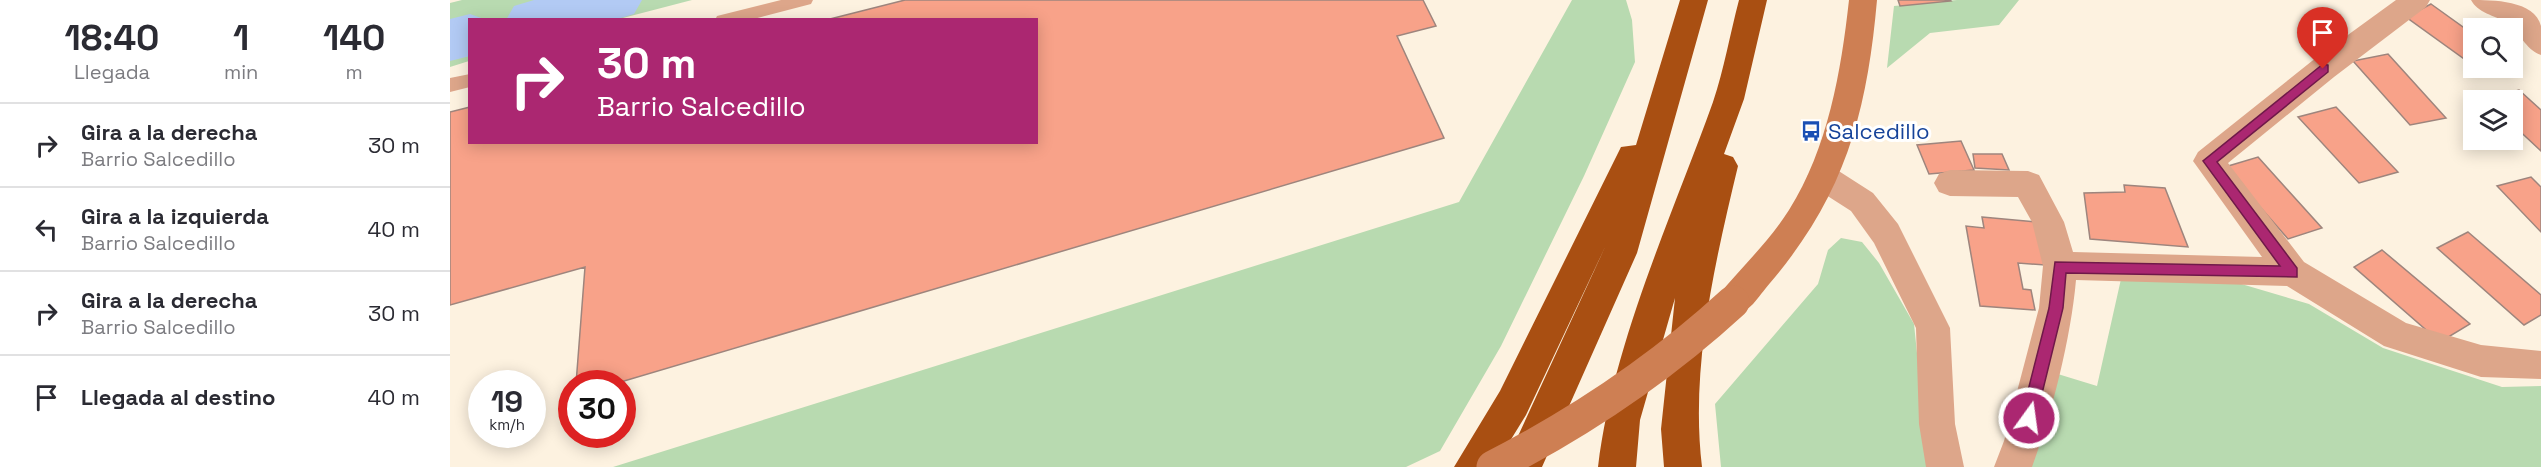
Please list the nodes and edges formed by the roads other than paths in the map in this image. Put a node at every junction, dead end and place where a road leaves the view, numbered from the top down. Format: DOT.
graph roads {
  1 [pos="805,0"];
  2 [pos="1694,0"];
  3 [pos="1754,0"];
  4 [pos="1863,0"];
  5 [pos="2416,0"];
  6 [pos="2485,0"];
  7 [pos="731,18"];
  8 [pos="2541,44"];
  9 [pos="1679,50"];
  10 [pos="468,80"];
  11 [pos="450,85"];
  12 [pos="1729,99"];
  13 [pos="1823,177"];
  14 [pos="1950,183"];
  15 [pos="2060,267"];
  16 [pos="2292,272"];
  17 [pos="2536,365"];
  18 [pos="1473,467"];
  19 [pos="1492,467"];
  20 [pos="1522,467"];
  21 [pos="1617,467"];
  22 [pos="1683,467"];
  23 [pos="1945,467"];
  24 [pos="2013,467"];
  1 -- 7 [label="lane"];
  2 -- 9 [label="highway"];
  3 -- 12 [label="highway"];
  4 -- 13 [label="street"];
  5 -- 16 [label="street"];
  6 -- 8 [label="street"];
  9 -- 18 [label="highway"];
  9 -- 20 [label="highway"];
  10 -- 11 [label="lane"];
  12 -- 21 [label="highway"];
  12 -- 22 [label="highway"];
  13 -- 19 [label="street, bridge"];
  13 -- 23 [label="street"];
  14 -- 15 [label="street"];
  15 -- 16 [label="street"];
  15 -- 24 [label="street"];
  16 -- 17 [label="street"];
}
